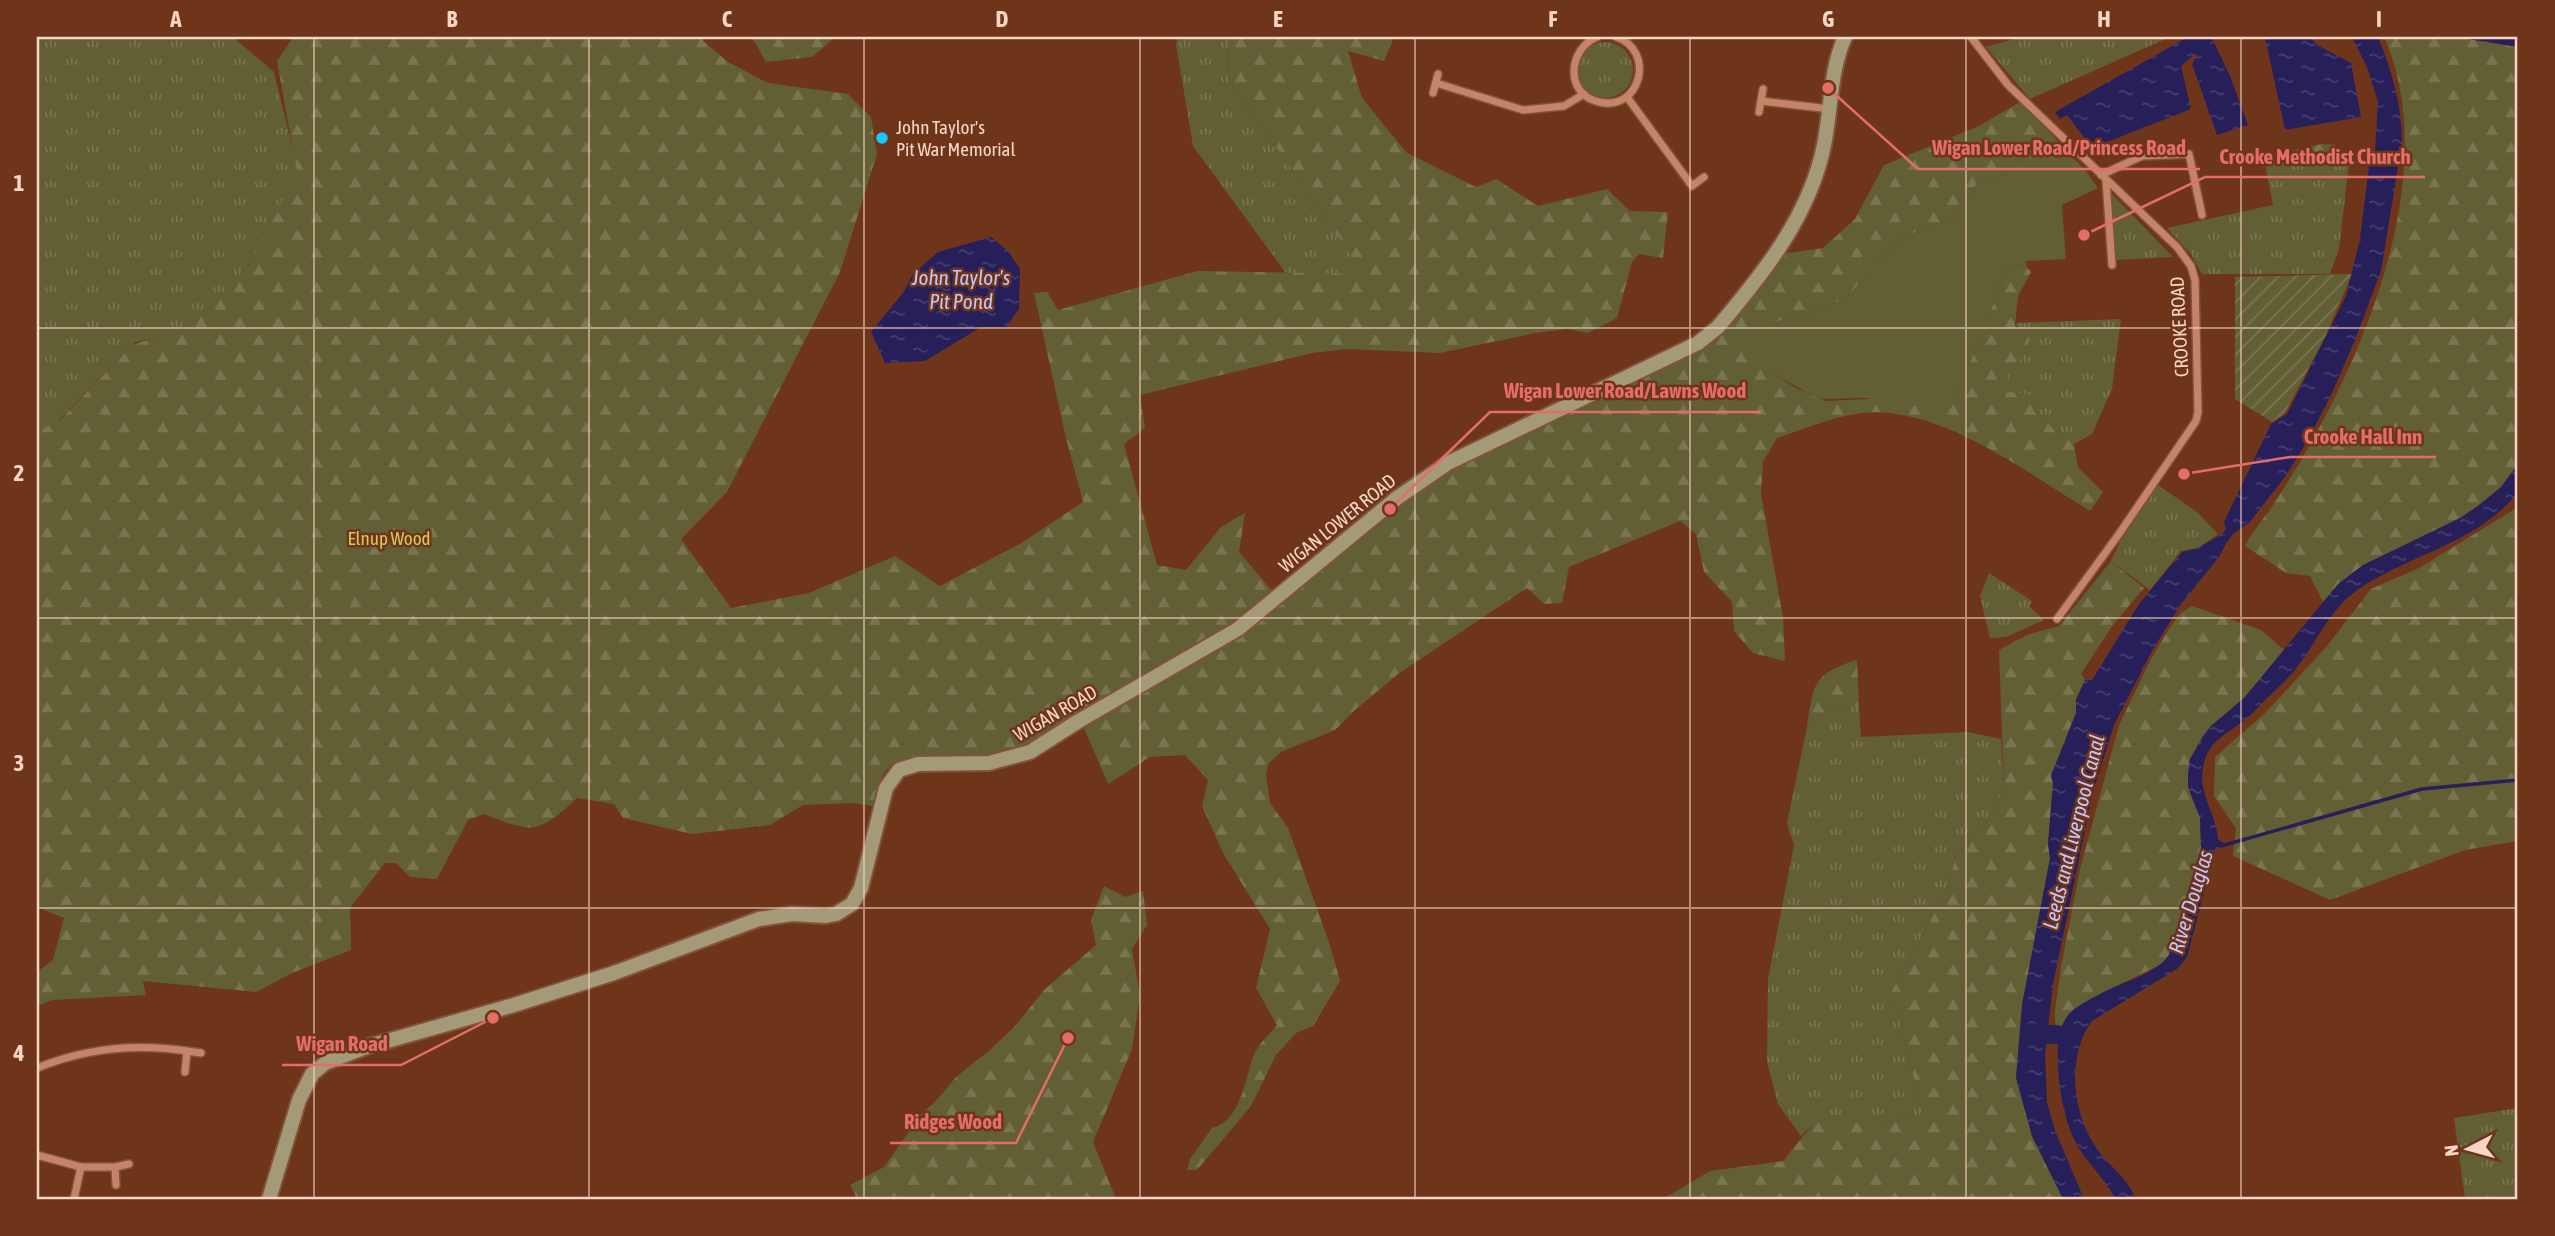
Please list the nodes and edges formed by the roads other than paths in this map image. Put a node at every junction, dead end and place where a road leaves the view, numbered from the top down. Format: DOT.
graph roads {
  1 [pos="1597,37"];
  2 [pos="1616,37"];
  3 [pos="1845,37"];
  4 [pos="1971,37"];
  5 [pos="1632,40"];
  6 [pos="1438,74"];
  7 [pos="1436,83"];
  8 [pos="1763,89"];
  9 [pos="1433,93"];
  10 [pos="1584,94"];
  11 [pos="1627,97"];
  12 [pos="1761,100"];
  13 [pos="1830,109"];
  14 [pos="1759,112"];
  15 [pos="1704,177"];
  16 [pos="2103,178"];
  17 [pos="2202,215"];
  18 [pos="2112,265"];
  19 [pos="1256,615"];
  20 [pos="2057,619"];
  21 [pos="187,1051"];
  22 [pos="201,1053"];
  23 [pos="37,1068"];
  24 [pos="185,1072"];
  25 [pos="37,1156"];
  26 [pos="128,1164"];
  27 [pos="81,1167"];
  28 [pos="115,1167"];
  29 [pos="116,1185"];
  30 [pos="74,1199"];
  31 [pos="269,1199"];
  1 -- 10 [label="street"];
  2 -- 5 [label="street"];
  3 -- 13 [label="main road, WIGAN LOWER ROAD"];
  4 -- 16 [label="street, CROOKE ROAD"];
  5 -- 11 [label="street"];
  6 -- 7 [label="street"];
  7 -- 9 [label="street"];
  7 -- 10 [label="street"];
  8 -- 12 [label="street"];
  10 -- 11 [label="street"];
  11 -- 15 [label="street"];
  12 -- 13 [label="street"];
  12 -- 14 [label="street"];
  13 -- 19 [label="main road, WIGAN LOWER ROAD"];
  16 -- 17 [label="street"];
  16 -- 18 [label="street"];
  16 -- 20 [label="street, CROOKE ROAD"];
  19 -- 31 [label="main road, WIGAN ROAD"];
  21 -- 22 [label="street"];
  21 -- 23 [label="street"];
  21 -- 24 [label="street"];
  25 -- 27 [label="street"];
  26 -- 28 [label="street"];
  27 -- 28 [label="street"];
  27 -- 30 [label="street"];
  28 -- 29 [label="street"];
}
